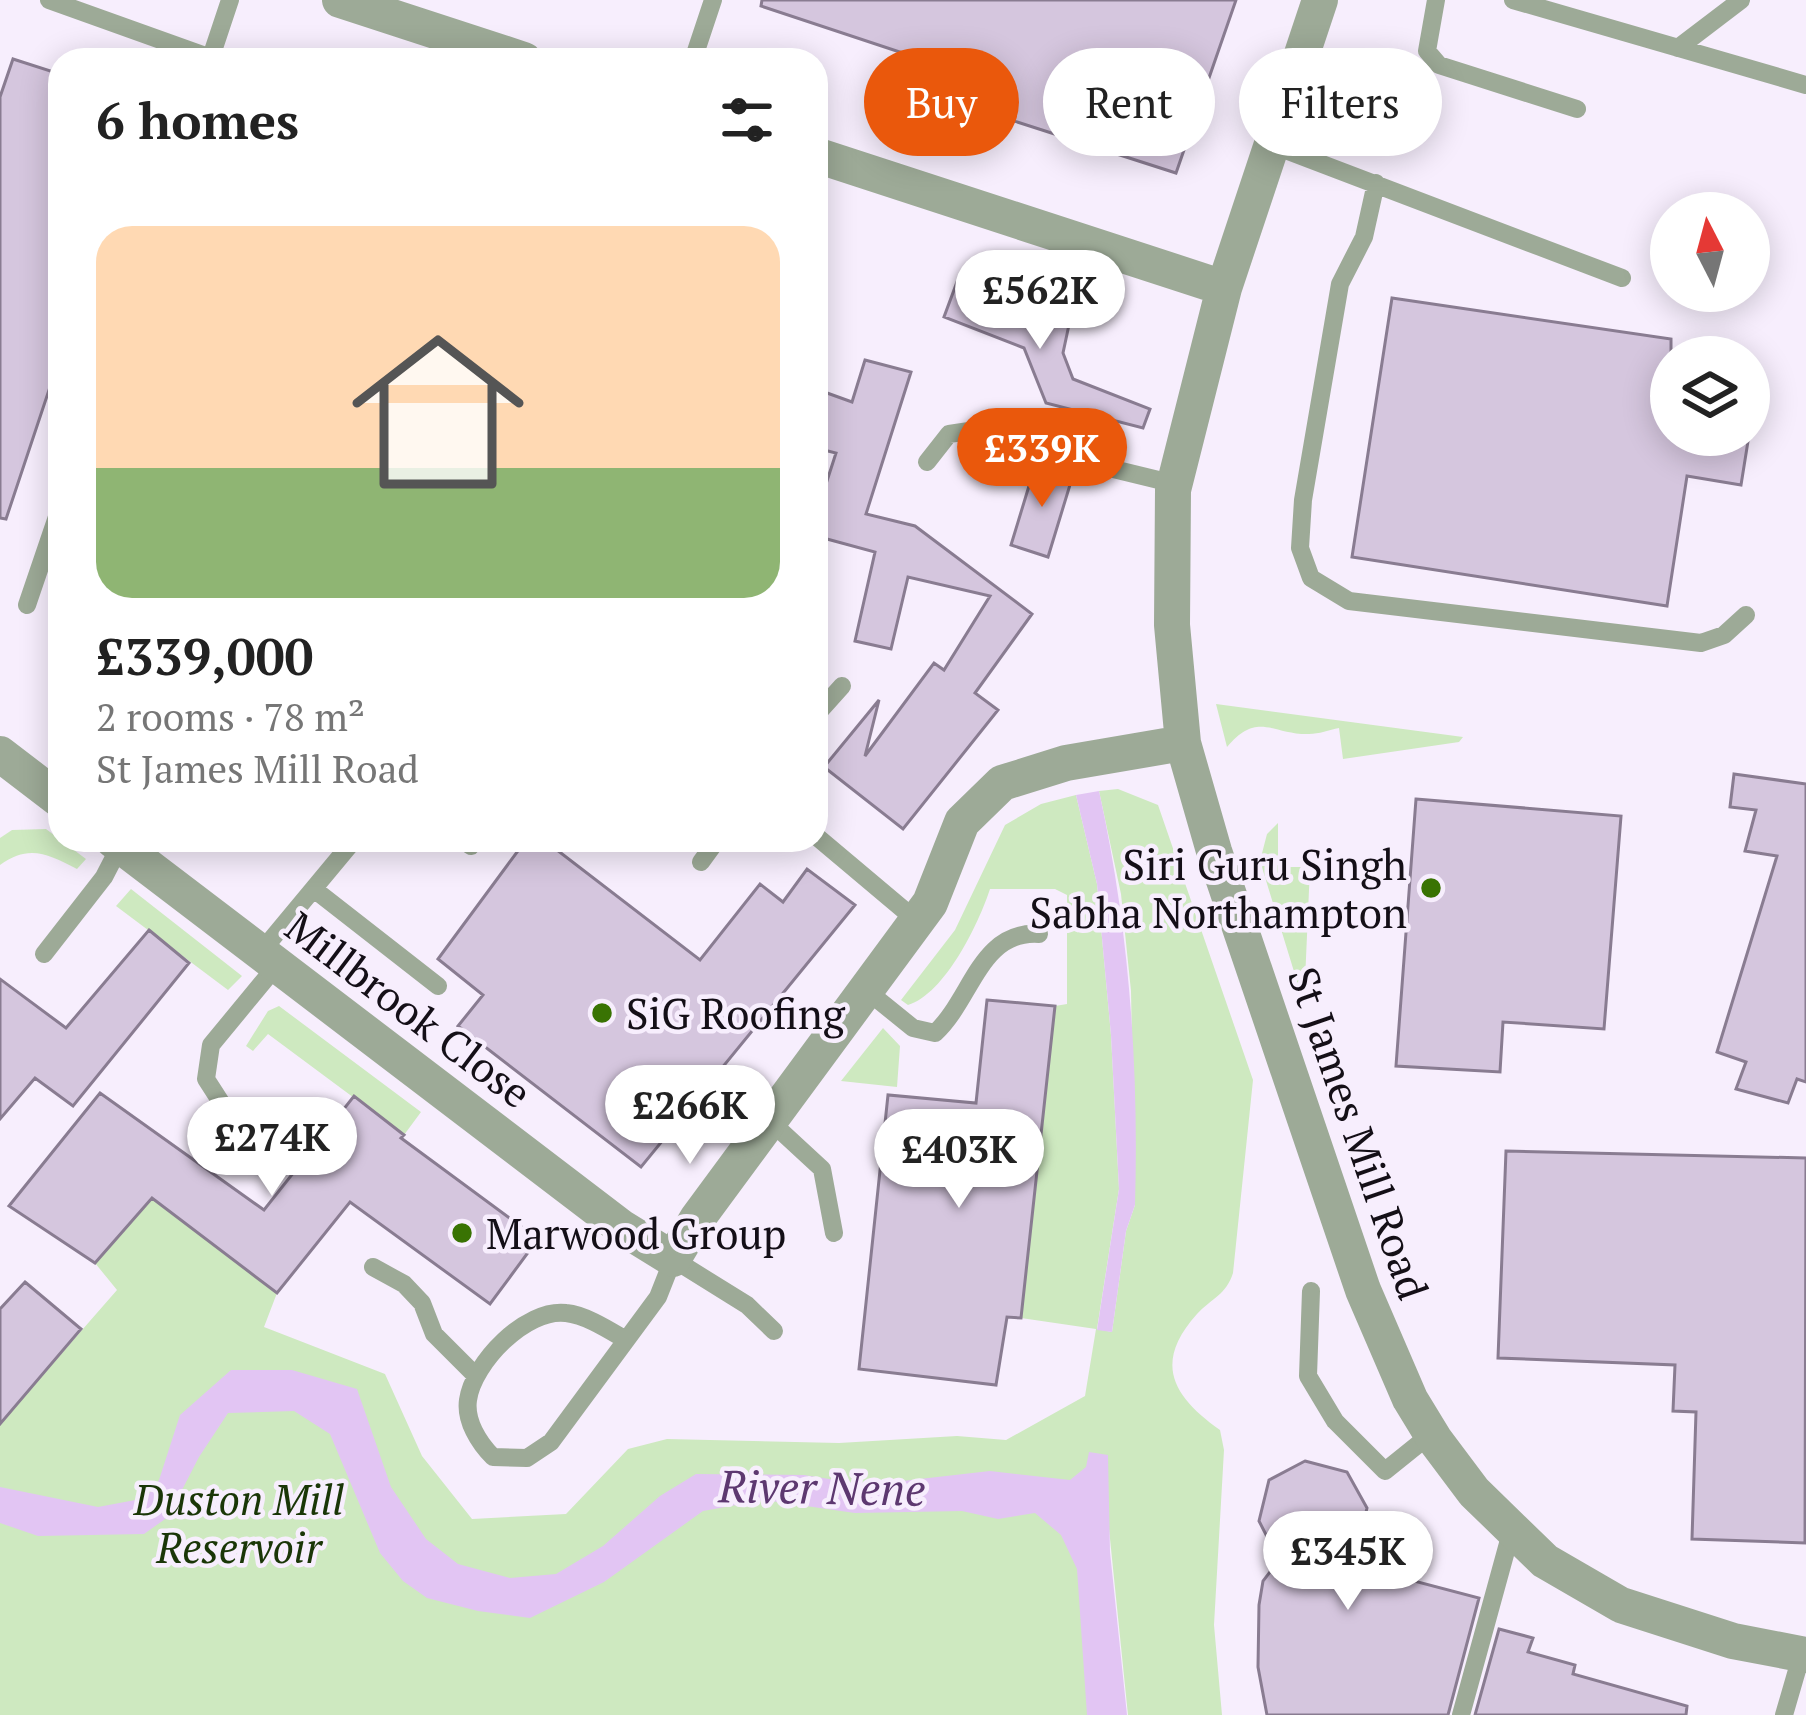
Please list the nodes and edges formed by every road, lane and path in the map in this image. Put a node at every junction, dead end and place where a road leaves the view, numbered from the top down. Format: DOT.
graph roads {
  1 [pos="49,0"];
  2 [pos="230,0"];
  3 [pos="340,0"];
  4 [pos="713,0"];
  5 [pos="1320,0"];
  6 [pos="1436,0"];
  7 [pos="1513,0"];
  8 [pos="1742,0"];
  9 [pos="180,48"];
  10 [pos="214,48"];
  11 [pos="478,48"];
  12 [pos="697,48"];
  13 [pos="1304,48"];
  14 [pos="1678,48"];
  15 [pos="1806,85"];
  16 [pos="1577,109"];
  17 [pos="1268,156"];
  18 [pos="1302,156"];
  19 [pos="828,159"];
  20 [pos="1376,183"];
  21 [pos="1622,278"];
  22 [pos="1224,288"];
  23 [pos="927,462"];
  24 [pos="1175,484"];
  25 [pos="48,543"];
  26 [pos="27,605"];
  27 [pos="1746,615"];
  28 [pos="842,686"];
  29 [pos="828,702"];
  30 [pos="1183,743"];
  31 [pos="4,766"];
  32 [pos="48,793"];
  33 [pos="828,846"];
  34 [pos="113,852"];
  35 [pos="129,852"];
  36 [pos="345,852"];
  37 [pos="708,852"];
  38 [pos="701,862"];
  39 [pos="315,890"];
  40 [pos="917,921"];
  41 [pos="1039,934"];
  42 [pos="44,954"];
  43 [pos="268,959"];
  44 [pos="438,986"];
  45 [pos="866,990"];
  46 [pos="770,1121"];
  47 [pos="264,1137"];
  48 [pos="834,1233"];
  49 [pos="673,1258"];
  50 [pos="373,1267"];
  51 [pos="1311,1291"];
  52 [pos="774,1331"];
  53 [pos="626,1340"];
  54 [pos="475,1375"];
  55 [pos="1431,1434"];
  56 [pos="1512,1529"];
  57 [pos="1804,1654"];
  58 [pos="1461,1715"];
  59 [pos="1784,1715"];
  1 -- 9 [label="lane"];
  2 -- 10 [label="lane"];
  3 -- 11 [label="street"];
  4 -- 12 [label="lane"];
  5 -- 13 [label="street, St James Mill Road"];
  6 -- 16 [label="lane"];
  7 -- 14 [label="lane"];
  8 -- 14 [label="lane"];
  14 -- 15 [label="lane"];
  17 -- 22 [label="street, St James Mill Road"];
  18 -- 20 [label="lane"];
  19 -- 22 [label="street"];
  20 -- 21 [label="lane"];
  20 -- 27 [label="lane"];
  22 -- 24 [label="street, St James Mill Road"];
  23 -- 24 [label="lane"];
  24 -- 30 [label="street, St James Mill Road"];
  25 -- 26 [label="lane"];
  28 -- 29 [label="lane"];
  30 -- 40 [label="street"];
  30 -- 55 [label="street, St James Mill Road"];
  31 -- 32 [label="street"];
  33 -- 40 [label="lane"];
  34 -- 42 [label="lane"];
  35 -- 43 [label="street, Millbrook Close"];
  36 -- 39 [label="lane"];
  37 -- 38 [label="lane"];
  39 -- 43 [label="lane"];
  39 -- 44 [label="lane"];
  40 -- 45 [label="street"];
  41 -- 45 [label="lane"];
  43 -- 47 [label="lane"];
  43 -- 49 [label="street, Millbrook Close"];
  45 -- 46 [label="street"];
  46 -- 48 [label="lane"];
  46 -- 49 [label="street"];
  49 -- 52 [label="lane"];
  49 -- 53 [label="lane"];
  50 -- 54 [label="lane"];
  51 -- 55 [label="lane"];
  53 -- 54 [label="lane"];
  53 -- 54 [label="lane"];
  55 -- 56 [label="street, St James Mill Road"];
  56 -- 57 [label="street, St James Mill Road"];
  56 -- 58 [label="lane"];
  57 -- 59 [label="lane"];
}
